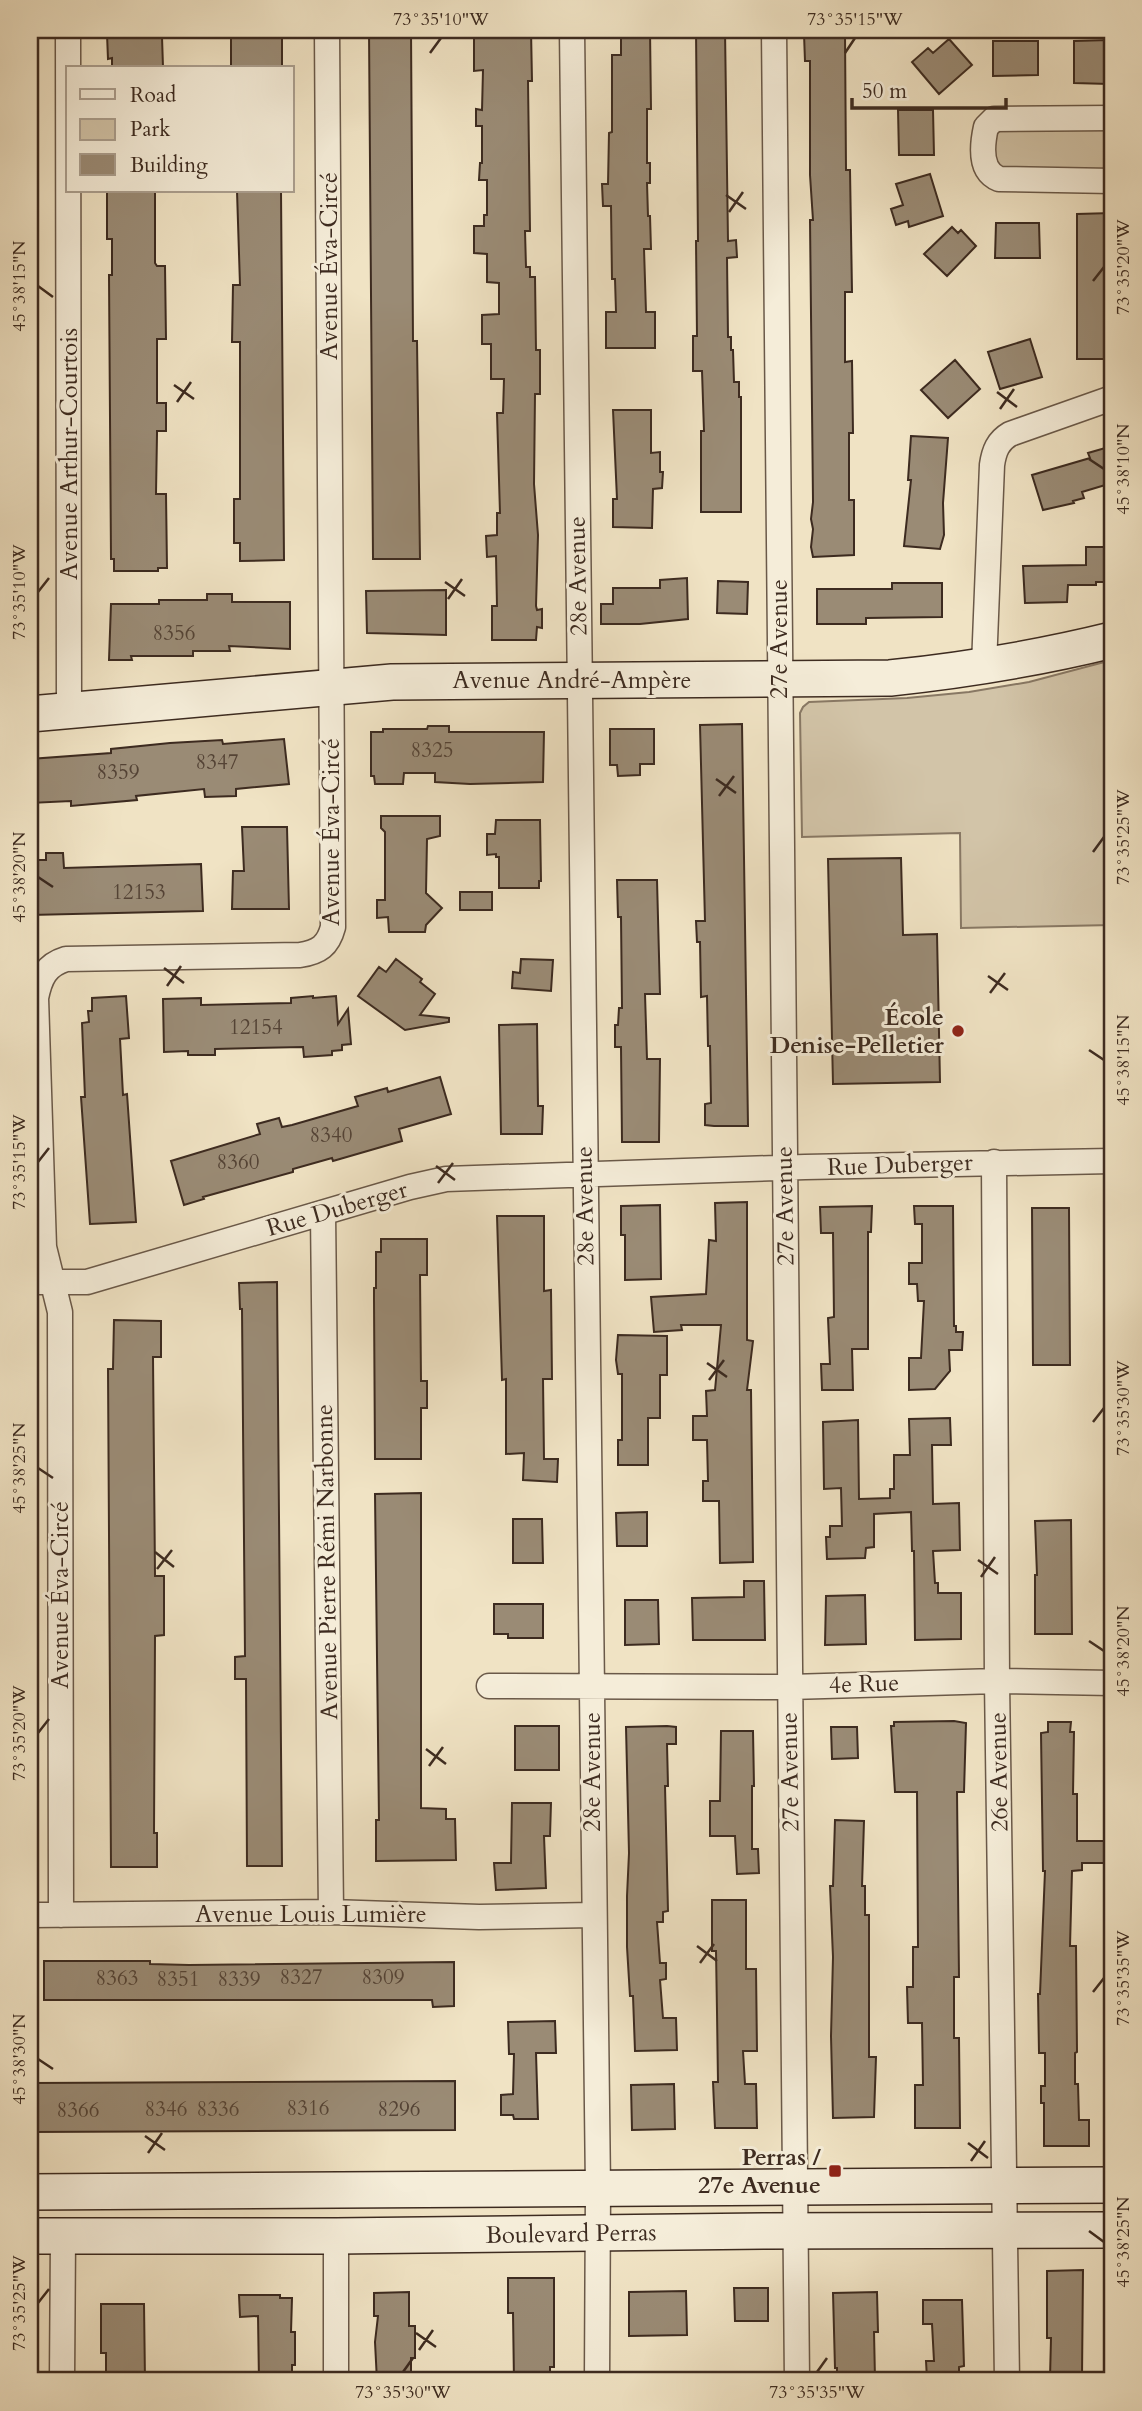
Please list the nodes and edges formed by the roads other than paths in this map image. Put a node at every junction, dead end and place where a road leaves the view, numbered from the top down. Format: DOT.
graph roads {
  1 [pos="68,30"];
  2 [pos="327,30"];
  3 [pos="572,30"];
  4 [pos="774,30"];
  5 [pos="68,66"];
  6 [pos="1112,118"];
  7 [pos="1112,181"];
  8 [pos="68,192"];
  9 [pos="1112,398"];
  10 [pos="1112,640"];
  11 [pos="984,666"];
  12 [pos="779,678"];
  13 [pos="579,680"];
  14 [pos="331,689"];
  15 [pos="69,710"];
  16 [pos="30,714"];
  17 [pos="1112,1161"];
  18 [pos="994,1162"];
  19 [pos="784,1168"];
  20 [pos="584,1174"];
  21 [pos="323,1213"];
  22 [pos="41,1282"];
  23 [pos="997,1681"];
  24 [pos="1112,1683"];
  25 [pos="592,1685"];
  26 [pos="489,1686"];
  27 [pos="789,1686"];
  28 [pos="331,1912"];
  29 [pos="30,1915"];
  30 [pos="61,1915"];
  31 [pos="593,1915"];
  32 [pos="1003,2185"];
  33 [pos="1112,2185"];
  34 [pos="795,2186"];
  35 [pos="597,2189"];
  36 [pos="30,2192"];
  37 [pos="1112,2230"];
  38 [pos="1004,2231"];
  39 [pos="795,2232"];
  40 [pos="598,2233"];
  41 [pos="47,2236"];
  42 [pos="336,2236"];
  43 [pos="62,2381"];
  44 [pos="336,2381"];
  45 [pos="597,2381"];
  46 [pos="797,2381"];
  47 [pos="1007,2381"];
  1 -- 5 [label="street, Avenue Arthur-Courtois"];
  2 -- 14 [label="street, Avenue Éva-Circé"];
  3 -- 13 [label="street, 28e Avenue"];
  4 -- 12 [label="street, 27e Avenue"];
  6 -- 7 [label="street"];
  8 -- 15 [label="street, Avenue Arthur-Courtois"];
  9 -- 11 [label="street"];
  10 -- 11 [label="main road, Avenue André-Ampère"];
  11 -- 12 [label="main road, Avenue André-Ampère"];
  12 -- 13 [label="main road, Avenue André-Ampère"];
  12 -- 19 [label="street, 27e Avenue"];
  13 -- 14 [label="main road, Avenue André-Ampère"];
  13 -- 20 [label="street, 28e Avenue"];
  14 -- 15 [label="main road, Avenue André-Ampère"];
  14 -- 22 [label="street, Avenue Éva-Circé"];
  15 -- 16 [label="main road, Avenue André-Ampère"];
  17 -- 18 [label="street, Rue Duberger"];
  18 -- 19 [label="street, Rue Duberger"];
  18 -- 23 [label="street, 26e Avenue"];
  19 -- 20 [label="street, Rue Duberger"];
  19 -- 27 [label="street, 27e Avenue"];
  20 -- 21 [label="street, Rue Duberger"];
  20 -- 25 [label="street, 28e Avenue"];
  21 -- 22 [label="street, Rue Duberger"];
  21 -- 28 [label="street, Avenue Pierre Rémi Narbonne"];
  22 -- 30 [label="street, Avenue Éva-Circé"];
  23 -- 24 [label="street, 4e Rue"];
  23 -- 27 [label="street, 4e Rue"];
  23 -- 32 [label="street, 26e Avenue"];
  25 -- 26 [label="street, 4e Rue"];
  25 -- 27 [label="street, 4e Rue"];
  25 -- 31 [label="street, 28e Avenue"];
  27 -- 34 [label="street, 27e Avenue"];
  28 -- 30 [label="street, Avenue Louis Lumière"];
  28 -- 31 [label="street, Avenue Louis Lumière"];
  29 -- 30 [label="street, Avenue Louis Lumière"];
  31 -- 35 [label="street, 28e Avenue"];
  32 -- 33 [label="main road, Boulevard Perras"];
  32 -- 34 [label="main road, Boulevard Perras"];
  32 -- 38 [label="street, 26e Avenue"];
  34 -- 35 [label="main road, Boulevard Perras"];
  34 -- 39 [label="street, 27e Avenue"];
  35 -- 36 [label="main road, Boulevard Perras"];
  35 -- 40 [label="street, 28e Avenue"];
  37 -- 38 [label="main road, Boulevard Perras"];
  38 -- 39 [label="main road, Boulevard Perras"];
  38 -- 47 [label="street, 26e Avenue"];
  39 -- 40 [label="main road, Boulevard Perras"];
  39 -- 46 [label="street, 27e Avenue"];
  40 -- 42 [label="main road, Boulevard Perras"];
  40 -- 45 [label="street, 28e Avenue"];
  41 -- 42 [label="main road, Boulevard Perras"];
  41 -- 43 [label="street"];
  42 -- 44 [label="street"];
}
